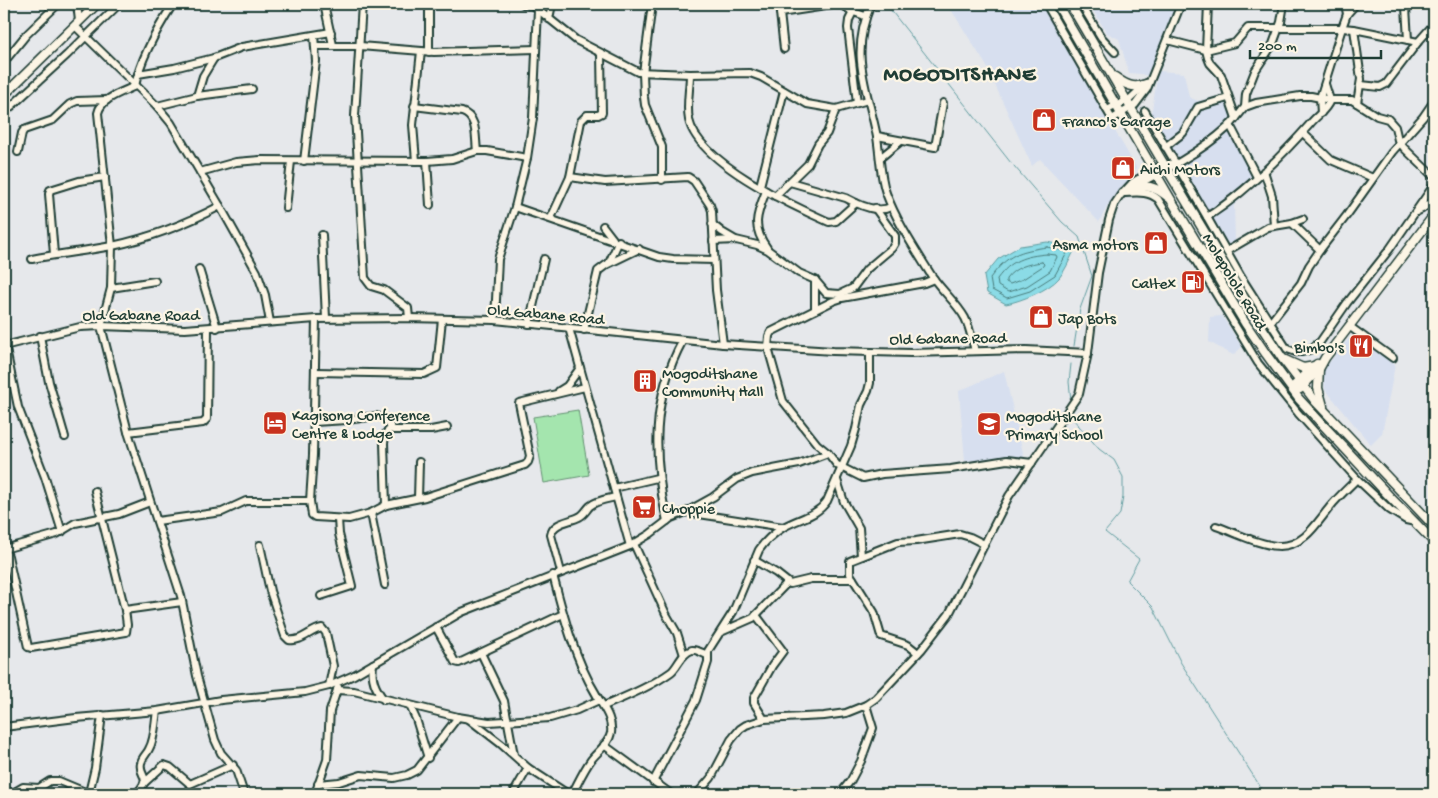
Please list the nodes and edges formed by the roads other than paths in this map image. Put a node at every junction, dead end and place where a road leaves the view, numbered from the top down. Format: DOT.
graph roads {
  1 [pos="58,4"];
  2 [pos="77,4"];
  3 [pos="97,4"];
  4 [pos="118,4"];
  5 [pos="173,4"];
  6 [pos="324,4"];
  7 [pos="362,4"];
  8 [pos="429,4"];
  9 [pos="523,4"];
  10 [pos="552,4"];
  11 [pos="652,4"];
  12 [pos="779,4"];
  13 [pos="841,4"];
  14 [pos="871,4"];
  15 [pos="1046,4"];
  16 [pos="1058,4"];
  17 [pos="1070,4"];
  18 [pos="1083,4"];
  19 [pos="1181,4"];
  20 [pos="1208,4"];
  21 [pos="1284,4"];
  22 [pos="1344,4"];
  23 [pos="1356,4"];
  24 [pos="1404,4"];
  25 [pos="538,9"];
  26 [pos="853,12"];
  27 [pos="780,13"];
  28 [pos="1347,14"];
  29 [pos="866,16"];
  30 [pos="548,19"];
  31 [pos="77,23"];
  32 [pos="1434,24"];
  33 [pos="1342,28"];
  34 [pos="1278,29"];
  35 [pos="1354,29"];
  36 [pos="331,32"];
  37 [pos="314,35"];
  38 [pos="86,36"];
  39 [pos="1167,40"];
  40 [pos="1408,40"];
  41 [pos="1418,42"];
  42 [pos="333,45"];
  43 [pos="316,46"];
  44 [pos="360,46"];
  45 [pos="536,49"];
  46 [pos="784,49"];
  47 [pos="1206,50"];
  48 [pos="4,51"];
  49 [pos="421,51"];
  50 [pos="429,52"];
  51 [pos="1116,52"];
  52 [pos="601,54"];
  53 [pos="214,58"];
  54 [pos="5,60"];
  55 [pos="644,73"];
  56 [pos="138,74"];
  57 [pos="690,74"];
  58 [pos="1111,74"];
  59 [pos="1152,76"];
  60 [pos="862,80"];
  61 [pos="854,81"];
  62 [pos="1146,84"];
  63 [pos="1325,84"];
  64 [pos="1361,85"];
  65 [pos="135,86"];
  66 [pos="252,89"];
  67 [pos="784,91"];
  68 [pos="4,95"];
  69 [pos="198,96"];
  70 [pos="1228,98"];
  71 [pos="1320,98"];
  72 [pos="107,100"];
  73 [pos="868,100"];
  74 [pos="1330,100"];
  75 [pos="1434,100"];
  76 [pos="857,103"];
  77 [pos="943,103"];
  78 [pos="1357,103"];
  79 [pos="1128,105"];
  80 [pos="157,106"];
  81 [pos="414,106"];
  82 [pos="1116,106"];
  83 [pos="1245,108"];
  84 [pos="836,109"];
  85 [pos="1107,110"];
  86 [pos="1145,111"];
  87 [pos="4,113"];
  88 [pos="1321,113"];
  89 [pos="1121,114"];
  90 [pos="1236,118"];
  91 [pos="1230,125"];
  92 [pos="1303,133"];
  93 [pos="876,136"];
  94 [pos="901,141"];
  95 [pos="1400,142"];
  96 [pos="1165,147"];
  97 [pos="18,152"];
  98 [pos="477,152"];
  99 [pos="527,158"];
  100 [pos="880,158"];
  101 [pos="291,161"];
  102 [pos="304,161"];
  103 [pos="416,161"];
  104 [pos="357,162"];
  105 [pos="427,162"];
  106 [pos="1170,165"];
  107 [pos="1264,171"];
  108 [pos="200,172"];
  109 [pos="1155,172"];
  110 [pos="570,177"];
  111 [pos="1257,177"];
  112 [pos="1434,177"];
  113 [pos="105,178"];
  114 [pos="1373,178"];
  115 [pos="662,180"];
  116 [pos="790,182"];
  117 [pos="1434,185"];
  118 [pos="760,186"];
  119 [pos="766,191"];
  120 [pos="1125,191"];
  121 [pos="775,196"];
  122 [pos="1432,197"];
  123 [pos="1170,198"];
  124 [pos="856,203"];
  125 [pos="430,204"];
  126 [pos="220,206"];
  127 [pos="515,206"];
  128 [pos="891,207"];
  129 [pos="286,208"];
  130 [pos="875,208"];
  131 [pos="1434,215"];
  132 [pos="1207,217"];
  133 [pos="551,218"];
  134 [pos="1303,219"];
  135 [pos="1292,223"];
  136 [pos="712,224"];
  137 [pos="603,226"];
  138 [pos="1274,226"];
  139 [pos="904,230"];
  140 [pos="757,231"];
  141 [pos="322,235"];
  142 [pos="895,236"];
  143 [pos="736,240"];
  144 [pos="616,241"];
  145 [pos="713,241"];
  146 [pos="746,242"];
  147 [pos="112,246"];
  148 [pos="639,249"];
  149 [pos="768,250"];
  150 [pos="1320,250"];
  151 [pos="1226,251"];
  152 [pos="54,254"];
  153 [pos="32,259"];
  154 [pos="544,259"];
  155 [pos="714,260"];
  156 [pos="609,263"];
  157 [pos="199,269"];
  158 [pos="1213,269"];
  159 [pos="1205,275"];
  160 [pos="1241,277"];
  161 [pos="934,279"];
  162 [pos="155,280"];
  163 [pos="815,280"];
  164 [pos="858,282"];
  165 [pos="1237,287"];
  166 [pos="111,288"];
  167 [pos="866,294"];
  168 [pos="841,296"];
  169 [pos="815,310"];
  170 [pos="326,318"];
  171 [pos="409,318"];
  172 [pos="316,319"];
  173 [pos="442,319"];
  174 [pos="495,320"];
  175 [pos="270,322"];
  176 [pos="1270,323"];
  177 [pos="529,324"];
  178 [pos="101,326"];
  179 [pos="1349,326"];
  180 [pos="208,328"];
  181 [pos="217,328"];
  182 [pos="569,328"];
  183 [pos="584,330"];
  184 [pos="40,336"];
  185 [pos="683,340"];
  186 [pos="723,344"];
  187 [pos="5,345"];
  188 [pos="768,348"];
  189 [pos="974,351"];
  190 [pos="870,352"];
  191 [pos="1088,353"];
  192 [pos="1282,358"];
  193 [pos="1393,358"];
  194 [pos="580,368"];
  195 [pos="1317,368"];
  196 [pos="315,372"];
  197 [pos="1301,384"];
  198 [pos="585,387"];
  199 [pos="1294,391"];
  200 [pos="556,393"];
  201 [pos="1326,412"];
  202 [pos="314,422"];
  203 [pos="447,426"];
  204 [pos="391,428"];
  205 [pos="128,432"];
  206 [pos="65,436"];
  207 [pos="828,453"];
  208 [pos="419,462"];
  209 [pos="1032,463"];
  210 [pos="842,468"];
  211 [pos="656,478"];
  212 [pos="1357,479"];
  213 [pos="837,480"];
  214 [pos="614,488"];
  215 [pos="95,491"];
  216 [pos="616,497"];
  217 [pos="418,498"];
  218 [pos="828,498"];
  219 [pos="842,498"];
  220 [pos="310,501"];
  221 [pos="150,502"];
  222 [pos="386,505"];
  223 [pos="371,512"];
  224 [pos="686,512"];
  225 [pos="102,518"];
  226 [pos="338,519"];
  227 [pos="157,521"];
  228 [pos="667,521"];
  229 [pos="1415,522"];
  230 [pos="1216,526"];
  231 [pos="1434,526"];
  232 [pos="783,527"];
  233 [pos="62,532"];
  234 [pos="1434,542"];
  235 [pos="984,544"];
  236 [pos="260,545"];
  237 [pos="632,545"];
  238 [pos="4,549"];
  239 [pos="861,556"];
  240 [pos="754,560"];
  241 [pos="561,572"];
  242 [pos="553,575"];
  243 [pos="852,580"];
  244 [pos="787,583"];
  245 [pos="385,585"];
  246 [pos="321,596"];
  247 [pos="182,602"];
  248 [pos="125,610"];
  249 [pos="563,614"];
  250 [pos="756,615"];
  251 [pos="436,627"];
  252 [pos="721,632"];
  253 [pos="481,653"];
  254 [pos="918,653"];
  255 [pos="684,655"];
  256 [pos="707,655"];
  257 [pos="373,664"];
  258 [pos="340,682"];
  259 [pos="329,686"];
  260 [pos="336,690"];
  261 [pos="384,700"];
  262 [pos="599,700"];
  263 [pos="205,702"];
  264 [pos="866,705"];
  265 [pos="410,706"];
  266 [pos="604,706"];
  267 [pos="157,710"];
  268 [pos="102,715"];
  269 [pos="458,717"];
  270 [pos="468,718"];
  271 [pos="764,720"];
  272 [pos="508,722"];
  273 [pos="4,727"];
  274 [pos="604,745"];
  275 [pos="514,756"];
  276 [pos="428,758"];
  277 [pos="233,765"];
  278 [pos="528,768"];
  279 [pos="653,782"];
  280 [pos="144,783"];
  281 [pos="318,784"];
  282 [pos="11,794"];
  283 [pos="90,794"];
  284 [pos="136,794"];
  285 [pos="244,794"];
  286 [pos="316,794"];
  287 [pos="514,794"];
  288 [pos="570,794"];
  289 [pos="671,794"];
  290 [pos="697,794"];
  291 [pos="840,794"];
  1 -- 54 [label="street"];
  2 -- 31 [label="street"];
  3 -- 31 [label="main road"];
  4 -- 38 [label="street"];
  5 -- 56 [label="street"];
  6 -- 36 [label="street"];
  7 -- 44 [label="street"];
  8 -- 50 [label="street"];
  9 -- 25 [label="street"];
  10 -- 30 [label="street"];
  11 -- 55 [label="street"];
  12 -- 27 [label="street"];
  13 -- 26 [label="street"];
  13 -- 27 [label="street"];
  14 -- 29 [label="street"];
  15 -- 85 [label="street"];
  16 -- 82 [label="main road, Molepolole Road"];
  17 -- 58 [label="main road, Molepolole Road"];
  18 -- 51 [label="street"];
  19 -- 39 [label="street"];
  20 -- 47 [label="street"];
  21 -- 34 [label="street"];
  22 -- 28 [label="street"];
  23 -- 28 [label="street"];
  24 -- 40 [label="street"];
  25 -- 30 [label="street"];
  25 -- 45 [label="street"];
  26 -- 29 [label="street"];
  26 -- 61 [label="street"];
  27 -- 46 [label="street"];
  28 -- 33 [label="street"];
  29 -- 60 [label="street"];
  30 -- 52 [label="street"];
  31 -- 38 [label="street"];
  31 -- 68 [label="main road"];
  32 -- 41 [label="street"];
  33 -- 34 [label="street"];
  33 -- 35 [label="street"];
  33 -- 63 [label="street"];
  34 -- 47 [label="street"];
  34 -- 83 [label="street"];
  35 -- 40 [label="street"];
  35 -- 64 [label="street"];
  36 -- 37 [label="street"];
  36 -- 42 [label="street"];
  37 -- 43 [label="street"];
  37 -- 53 [label="street"];
  38 -- 65 [label="street"];
  38 -- 87 [label="street"];
  39 -- 47 [label="street"];
  39 -- 59 [label="street"];
  40 -- 41 [label="street"];
  41 -- 64 [label="street"];
  42 -- 43 [label="street"];
  42 -- 44 [label="street"];
  43 -- 102 [label="street"];
  44 -- 49 [label="street"];
  44 -- 104 [label="street"];
  45 -- 50 [label="street"];
  45 -- 99 [label="street"];
  47 -- 70 [label="street"];
  48 -- 54 [label="street"];
  49 -- 50 [label="street"];
  49 -- 81 [label="street"];
  52 -- 55 [label="street"];
  52 -- 110 [label="street"];
  53 -- 56 [label="street"];
  53 -- 69 [label="street"];
  55 -- 57 [label="street"];
  55 -- 115 [label="street"];
  56 -- 65 [label="street"];
  57 -- 67 [label="street"];
  57 -- 118 [label="street"];
  58 -- 62 [label="main road"];
  58 -- 79 [label="main road, Molepolole Road"];
  59 -- 62 [label="street"];
  59 -- 79 [label="street"];
  60 -- 61 [label="street"];
  60 -- 73 [label="street"];
  61 -- 76 [label="street"];
  62 -- 79 [label="street"];
  63 -- 71 [label="street"];
  63 -- 74 [label="street"];
  64 -- 78 [label="street"];
  65 -- 72 [label="street"];
  65 -- 80 [label="street"];
  66 -- 69 [label="street"];
  67 -- 84 [label="street"];
  67 -- 118 [label="street"];
  69 -- 80 [label="street"];
  70 -- 90 [label="street"];
  70 -- 96 [label="street"];
  71 -- 74 [label="street"];
  71 -- 83 [label="street"];
  71 -- 88 [label="street"];
  72 -- 97 [label="street"];
  72 -- 113 [label="street"];
  73 -- 76 [label="street"];
  73 -- 93 [label="street"];
  74 -- 78 [label="street"];
  74 -- 88 [label="street"];
  75 -- 95 [label="street"];
  76 -- 84 [label="street"];
  77 -- 94 [label="street"];
  78 -- 95 [label="street"];
  79 -- 82 [label="street"];
  79 -- 89 [label="street"];
  79 -- 106 [label="main road, Molepolole Road"];
  80 -- 108 [label="street"];
  81 -- 98 [label="street"];
  81 -- 103 [label="street"];
  82 -- 85 [label="street"];
  82 -- 89 [label="main road, Molepolole Road"];
  83 -- 90 [label="street"];
  84 -- 116 [label="street"];
  85 -- 89 [label="street"];
  86 -- 96 [label="street"];
  88 -- 92 [label="street"];
  89 -- 109 [label="main road, Molepolole Road"];
  90 -- 91 [label="street"];
  91 -- 106 [label="street"];
  91 -- 111 [label="street"];
  92 -- 107 [label="street"];
  92 -- 114 [label="street"];
  93 -- 94 [label="street"];
  93 -- 100 [label="street"];
  94 -- 100 [label="street"];
  95 -- 112 [label="street"];
  95 -- 114 [label="street"];
  96 -- 106 [label="street"];
  98 -- 99 [label="street"];
  98 -- 105 [label="street"];
  99 -- 127 [label="street"];
  100 -- 128 [label="street"];
  101 -- 102 [label="street"];
  101 -- 108 [label="street"];
  101 -- 129 [label="street"];
  102 -- 104 [label="street"];
  103 -- 104 [label="street"];
  103 -- 105 [label="street"];
  104 -- 171 [label="street"];
  105 -- 125 [label="street"];
  106 -- 109 [label="street"];
  106 -- 132 [label="street"];
  106 -- 165 [label="main road, Molepolole Road"];
  107 -- 111 [label="street"];
  107 -- 138 [label="street"];
  108 -- 126 [label="street"];
  109 -- 120 [label="street"];
  109 -- 123 [label="main road, Molepolole Road"];
  110 -- 115 [label="street"];
  110 -- 133 [label="street"];
  111 -- 132 [label="street"];
  113 -- 147 [label="street"];
  113 -- 152 [label="street"];
  114 -- 150 [label="street"];
  115 -- 136 [label="street"];
  116 -- 121 [label="street"];
  116 -- 124 [label="street"];
  117 -- 122 [label="street"];
  118 -- 119 [label="street"];
  119 -- 121 [label="street"];
  119 -- 140 [label="street"];
  120 -- 123 [label="main road"];
  120 -- 159 [label="street"];
  120 -- 191 [label="street"];
  121 -- 124 [label="street"];
  122 -- 176 [label="street"];
  123 -- 158 [label="main road, Molepolole Road"];
  124 -- 130 [label="street"];
  126 -- 147 [label="street"];
  126 -- 175 [label="street"];
  127 -- 133 [label="street"];
  127 -- 174 [label="street"];
  128 -- 130 [label="street"];
  128 -- 139 [label="street"];
  130 -- 142 [label="street"];
  131 -- 179 [label="main road"];
  132 -- 151 [label="street"];
  133 -- 144 [label="street"];
  134 -- 135 [label="street"];
  135 -- 138 [label="street"];
  135 -- 150 [label="street"];
  136 -- 143 [label="street"];
  136 -- 145 [label="street"];
  137 -- 144 [label="street"];
  138 -- 151 [label="street"];
  139 -- 142 [label="street"];
  139 -- 161 [label="street"];
  140 -- 146 [label="street"];
  140 -- 149 [label="street"];
  141 -- 170 [label="street"];
  142 -- 164 [label="street"];
  143 -- 145 [label="street"];
  143 -- 146 [label="street"];
  144 -- 148 [label="street"];
  144 -- 156 [label="street"];
  145 -- 155 [label="street"];
  146 -- 149 [label="street"];
  147 -- 152 [label="street"];
  147 -- 166 [label="street"];
  148 -- 155 [label="street"];
  148 -- 156 [label="street"];
  149 -- 163 [label="street"];
  150 -- 176 [label="street"];
  151 -- 160 [label="street"];
  152 -- 153 [label="street"];
  154 -- 177 [label="street"];
  155 -- 186 [label="street"];
  156 -- 183 [label="street"];
  157 -- 181 [label="street"];
  158 -- 159 [label="street"];
  158 -- 199 [label="main road, Molepolole Road"];
  159 -- 212 [label="street"];
  160 -- 165 [label="main road"];
  160 -- 176 [label="street"];
  161 -- 167 [label="street"];
  161 -- 189 [label="street"];
  162 -- 166 [label="street"];
  163 -- 168 [label="street"];
  163 -- 169 [label="street"];
  164 -- 167 [label="street"];
  164 -- 168 [label="street"];
  165 -- 192 [label="main road, Molepolole Road"];
  166 -- 178 [label="street"];
  167 -- 168 [label="street"];
  168 -- 169 [label="street"];
  169 -- 188 [label="street"];
  170 -- 171 [label="street, Old Gabane Road"];
  170 -- 172 [label="street, Old Gabane Road"];
  171 -- 173 [label="street, Old Gabane Road"];
  172 -- 175 [label="street, Old Gabane Road"];
  172 -- 196 [label="street"];
  173 -- 174 [label="street, Old Gabane Road"];
  173 -- 196 [label="street"];
  174 -- 177 [label="street, Old Gabane Road"];
  175 -- 181 [label="street, Old Gabane Road"];
  177 -- 182 [label="street, Old Gabane Road"];
  178 -- 180 [label="street, Old Gabane Road"];
  178 -- 184 [label="street, Old Gabane Road"];
  178 -- 205 [label="street"];
  179 -- 193 [label="street"];
  179 -- 195 [label="main road"];
  180 -- 181 [label="street, Old Gabane Road"];
  180 -- 205 [label="street"];
  182 -- 183 [label="street, Old Gabane Road"];
  182 -- 194 [label="street"];
  183 -- 185 [label="street, Old Gabane Road"];
  184 -- 187 [label="street, Old Gabane Road"];
  184 -- 206 [label="street"];
  185 -- 186 [label="street, Old Gabane Road"];
  185 -- 228 [label="street"];
  186 -- 188 [label="street, Old Gabane Road"];
  187 -- 233 [label="street"];
  188 -- 190 [label="street, Old Gabane Road"];
  188 -- 207 [label="street"];
  189 -- 190 [label="street, Old Gabane Road"];
  189 -- 191 [label="street, Old Gabane Road"];
  190 -- 210 [label="street"];
  191 -- 209 [label="street"];
  192 -- 195 [label="main road"];
  192 -- 197 [label="main road, Molepolole Road"];
  194 -- 198 [label="street"];
  194 -- 200 [label="street"];
  195 -- 197 [label="main road"];
  195 -- 201 [label="main road"];
  196 -- 202 [label="street"];
  197 -- 199 [label="main road"];
  197 -- 201 [label="main road, Molepolole Road"];
  198 -- 200 [label="street"];
  198 -- 214 [label="street"];
  199 -- 229 [label="main road, Molepolole Road"];
  200 -- 217 [label="street"];
  201 -- 231 [label="main road, Molepolole Road"];
  202 -- 204 [label="street"];
  202 -- 220 [label="street"];
  203 -- 204 [label="street"];
  204 -- 222 [label="street"];
  205 -- 221 [label="street"];
  207 -- 210 [label="street"];
  207 -- 224 [label="street"];
  208 -- 217 [label="street"];
  209 -- 210 [label="street"];
  209 -- 235 [label="street"];
  210 -- 213 [label="street"];
  211 -- 214 [label="street"];
  212 -- 229 [label="street"];
  212 -- 230 [label="street"];
  213 -- 218 [label="street"];
  213 -- 219 [label="street"];
  214 -- 216 [label="street"];
  215 -- 225 [label="street"];
  216 -- 237 [label="street"];
  216 -- 241 [label="street"];
  217 -- 222 [label="street"];
  218 -- 219 [label="street"];
  218 -- 232 [label="street"];
  219 -- 239 [label="street"];
  220 -- 226 [label="street"];
  220 -- 227 [label="street"];
  221 -- 225 [label="street"];
  221 -- 227 [label="street"];
  222 -- 223 [label="street"];
  223 -- 226 [label="street"];
  223 -- 245 [label="street"];
  224 -- 228 [label="street"];
  224 -- 232 [label="street"];
  225 -- 233 [label="street"];
  225 -- 248 [label="street"];
  226 -- 246 [label="street"];
  227 -- 247 [label="street"];
  228 -- 237 [label="street"];
  229 -- 234 [label="main road, Molepolole Road"];
  232 -- 240 [label="street"];
  233 -- 238 [label="street"];
  235 -- 239 [label="street"];
  235 -- 254 [label="street"];
  236 -- 259 [label="street"];
  237 -- 241 [label="street"];
  237 -- 255 [label="street"];
  238 -- 248 [label="street"];
  239 -- 243 [label="street"];
  240 -- 244 [label="street"];
  240 -- 252 [label="street"];
  241 -- 242 [label="street"];
  242 -- 249 [label="street"];
  242 -- 251 [label="street"];
  243 -- 244 [label="street"];
  243 -- 254 [label="street"];
  244 -- 250 [label="street"];
  247 -- 248 [label="street"];
  247 -- 263 [label="street"];
  249 -- 253 [label="street"];
  249 -- 262 [label="street"];
  250 -- 252 [label="street"];
  250 -- 271 [label="street"];
  251 -- 253 [label="street"];
  251 -- 257 [label="street"];
  252 -- 256 [label="street"];
  253 -- 272 [label="street"];
  254 -- 264 [label="street"];
  255 -- 256 [label="street"];
  255 -- 266 [label="street"];
  256 -- 279 [label="street"];
  257 -- 258 [label="street"];
  257 -- 261 [label="street"];
  258 -- 259 [label="street"];
  258 -- 260 [label="street"];
  259 -- 263 [label="street"];
  260 -- 261 [label="street"];
  260 -- 281 [label="street"];
  261 -- 265 [label="street"];
  262 -- 266 [label="street"];
  262 -- 272 [label="street"];
  263 -- 267 [label="street"];
  263 -- 277 [label="street"];
  264 -- 271 [label="street"];
  264 -- 291 [label="street"];
  265 -- 269 [label="street"];
  265 -- 276 [label="street"];
  266 -- 274 [label="street"];
  267 -- 268 [label="street"];
  267 -- 280 [label="street"];
  268 -- 273 [label="street"];
  268 -- 283 [label="street"];
  269 -- 270 [label="street"];
  269 -- 276 [label="street"];
  270 -- 272 [label="street"];
  270 -- 275 [label="street"];
  271 -- 290 [label="street"];
  272 -- 275 [label="street"];
  274 -- 279 [label="street"];
  274 -- 288 [label="street"];
  275 -- 278 [label="street"];
  276 -- 281 [label="street"];
  277 -- 280 [label="street"];
  277 -- 285 [label="street"];
  278 -- 287 [label="street"];
  278 -- 288 [label="street"];
  279 -- 289 [label="street"];
  280 -- 284 [label="street"];
  281 -- 286 [label="street"];
  282 -- 283 [label="street"];
}
